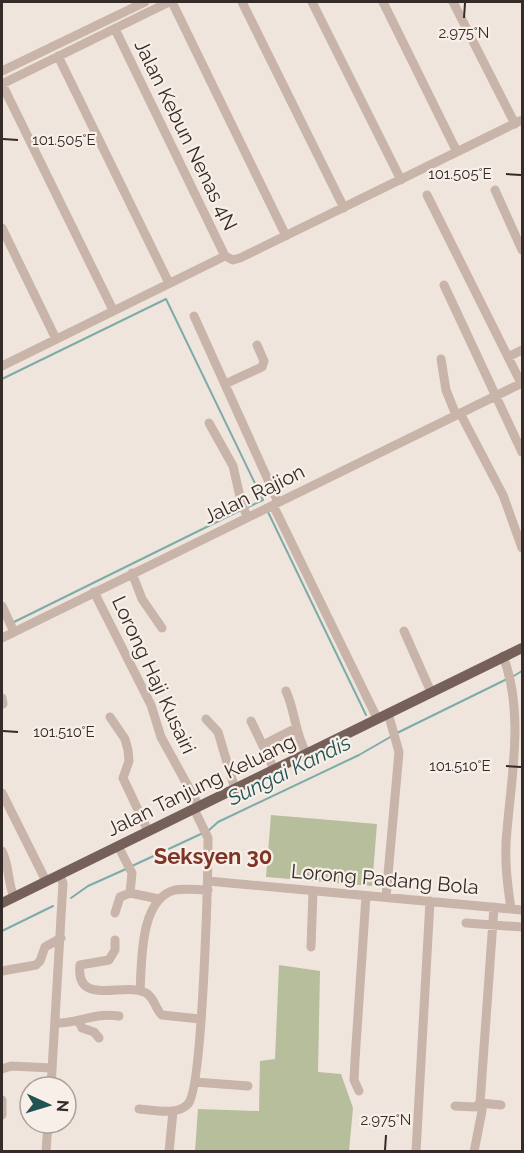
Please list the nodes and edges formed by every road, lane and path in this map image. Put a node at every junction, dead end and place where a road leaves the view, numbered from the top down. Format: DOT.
graph roads {
  1 [pos="145,2"];
  2 [pos="170,2"];
  3 [pos="242,2"];
  4 [pos="312,2"];
  5 [pos="383,2"];
  6 [pos="453,2"];
  7 [pos="115,29"];
  8 [pos="58,57"];
  9 [pos="2,71"];
  10 [pos="2,84"];
  11 [pos="518,122"];
  12 [pos="457,152"];
  13 [pos="401,180"];
  14 [pos="495,190"];
  15 [pos="427,195"];
  16 [pos="344,208"];
  17 [pos="2,228"];
  18 [pos="286,236"];
  19 [pos="522,250"];
  20 [pos="225,256"];
  21 [pos="169,283"];
  22 [pos="444,285"];
  23 [pos="113,310"];
  24 [pos="194,316"];
  25 [pos="56,339"];
  26 [pos="257,345"];
  27 [pos="522,350"];
  28 [pos="508,357"];
  29 [pos="441,359"];
  30 [pos="2,364"];
  31 [pos="522,383"];
  32 [pos="225,384"];
  33 [pos="492,390"];
  34 [pos="458,414"];
  35 [pos="209,423"];
  36 [pos="522,452"];
  37 [pos="272,504"];
  38 [pos="247,516"];
  39 [pos="522,548"];
  40 [pos="132,573"];
  41 [pos="95,593"];
  42 [pos="2,606"];
  43 [pos="11,627"];
  44 [pos="162,628"];
  45 [pos="404,631"];
  46 [pos="2,638"];
  47 [pos="515,650"];
  48 [pos="286,691"];
  49 [pos="431,692"];
  50 [pos="388,713"];
  51 [pos="110,717"];
  52 [pos="377,718"];
  53 [pos="206,719"];
  54 [pos="251,721"];
  55 [pos="296,728"];
  56 [pos="263,745"];
  57 [pos="306,753"];
  58 [pos="274,769"];
  59 [pos="235,789"];
  60 [pos="2,793"];
  61 [pos="196,807"];
  62 [pos="148,831"];
  63 [pos="118,846"];
  64 [pos="2,851"];
  65 [pos="59,875"];
  66 [pos="46,881"];
  67 [pos="208,886"];
  68 [pos="314,891"];
  69 [pos="130,893"];
  70 [pos="366,896"];
  71 [pos="14,897"];
  72 [pos="386,897"];
  73 [pos="159,899"];
  74 [pos="430,901"];
  75 [pos="2,903"];
  76 [pos="494,907"];
  77 [pos="511,909"];
  78 [pos="522,910"];
  79 [pos="115,914"];
  80 [pos="466,923"];
  81 [pos="493,925"];
  82 [pos="522,927"];
  83 [pos="61,938"];
  84 [pos="115,940"];
  85 [pos="311,947"];
  86 [pos="2,971"];
  87 [pos="140,991"];
  88 [pos="119,1016"];
  89 [pos="200,1019"];
  90 [pos="79,1022"];
  91 [pos="55,1023"];
  92 [pos="99,1038"];
  93 [pos="52,1068"];
  94 [pos="2,1069"];
  95 [pos="52,1075"];
  96 [pos="195,1082"];
  97 [pos="248,1086"];
  98 [pos="359,1091"];
  99 [pos="2,1100"];
  100 [pos="480,1103"];
  101 [pos="501,1105"];
  102 [pos="455,1106"];
  103 [pos="139,1109"];
  104 [pos="173,1111"];
  105 [pos="2,1115"];
  106 [pos="47,1135"];
  107 [pos="46,1152"];
  108 [pos="169,1152"];
  109 [pos="416,1152"];
  110 [pos="474,1152"];
  1 -- 9 [label="street"];
  2 -- 7 [label="street"];
  2 -- 18 [label="street"];
  3 -- 16 [label="street"];
  4 -- 13 [label="street"];
  5 -- 12 [label="street"];
  6 -- 11 [label="street"];
  7 -- 8 [label="street"];
  7 -- 20 [label="street, Jalan Kebun Nenas 4N"];
  8 -- 10 [label="street"];
  8 -- 21 [label="street"];
  10 -- 23 [label="street"];
  11 -- 12 [label="street"];
  12 -- 13 [label="street"];
  13 -- 16 [label="street"];
  14 -- 19 [label="street"];
  15 -- 28 [label="street"];
  16 -- 18 [label="street"];
  17 -- 25 [label="street"];
  18 -- 20 [label="street"];
  20 -- 21 [label="street"];
  21 -- 23 [label="street"];
  22 -- 33 [label="street"];
  23 -- 25 [label="street"];
  24 -- 32 [label="street"];
  25 -- 30 [label="street"];
  26 -- 32 [label="street"];
  27 -- 28 [label="street"];
  28 -- 31 [label="street"];
  29 -- 34 [label="street"];
  31 -- 33 [label="street, Jalan Rajion"];
  32 -- 37 [label="street"];
  33 -- 34 [label="street, Jalan Rajion"];
  33 -- 36 [label="street"];
  34 -- 37 [label="street, Jalan Rajion"];
  34 -- 39 [label="street"];
  35 -- 38 [label="street"];
  37 -- 38 [label="street, Jalan Rajion"];
  37 -- 52 [label="street"];
  38 -- 40 [label="street, Jalan Rajion"];
  40 -- 41 [label="street, Jalan Rajion"];
  40 -- 44 [label="street"];
  41 -- 43 [label="street, Jalan Rajion"];
  41 -- 61 [label="street, Lorong Haji Kusairi"];
  42 -- 43 [label="street"];
  43 -- 46 [label="street, Jalan Rajion"];
  45 -- 49 [label="street"];
  47 -- 49 [label="main road, Jalan Tanjung Keluang"];
  47 -- 77 [label="street"];
  48 -- 55 [label="street"];
  49 -- 50 [label="main road, Jalan Tanjung Keluang"];
  50 -- 52 [label="main road, Jalan Tanjung Keluang"];
  50 -- 72 [label="street"];
  51 -- 62 [label="street"];
  52 -- 57 [label="main road, Jalan Tanjung Keluang"];
  53 -- 59 [label="street"];
  54 -- 56 [label="street"];
  55 -- 56 [label="street"];
  55 -- 57 [label="street"];
  56 -- 58 [label="street"];
  57 -- 58 [label="main road, Jalan Tanjung Keluang"];
  58 -- 59 [label="main road, Jalan Tanjung Keluang"];
  59 -- 61 [label="main road, Jalan Tanjung Keluang"];
  60 -- 66 [label="street"];
  61 -- 62 [label="main road, Jalan Tanjung Keluang"];
  61 -- 67 [label="street, Lorong Haji Kusairi"];
  62 -- 63 [label="main road, Jalan Tanjung Keluang"];
  63 -- 65 [label="main road, Jalan Tanjung Keluang"];
  63 -- 69 [label="street"];
  64 -- 71 [label="street"];
  65 -- 66 [label="main road, Jalan Tanjung Keluang"];
  65 -- 83 [label="street"];
  66 -- 71 [label="main road, Jalan Tanjung Keluang"];
  67 -- 68 [label="street, Lorong Padang Bola"];
  67 -- 73 [label="street, Lorong Padang Bola"];
  67 -- 89 [label="street"];
  68 -- 70 [label="street, Lorong Padang Bola"];
  68 -- 85 [label="street"];
  69 -- 73 [label="street"];
  69 -- 79 [label="street"];
  70 -- 72 [label="street, Lorong Padang Bola"];
  70 -- 98 [label="street"];
  71 -- 75 [label="main road, Jalan Tanjung Keluang"];
  72 -- 74 [label="street, Lorong Padang Bola"];
  73 -- 87 [label="street"];
  74 -- 76 [label="street, Lorong Padang Bola"];
  74 -- 109 [label="street"];
  76 -- 77 [label="street, Lorong Padang Bola"];
  76 -- 81 [label="street"];
  77 -- 78 [label="street, Lorong Padang Bola"];
  80 -- 81 [label="street"];
  81 -- 82 [label="street"];
  81 -- 100 [label="street"];
  83 -- 86 [label="street"];
  83 -- 91 [label="street"];
  84 -- 87 [label="street"];
  87 -- 89 [label="street"];
  88 -- 90 [label="street"];
  89 -- 96 [label="street"];
  90 -- 91 [label="street"];
  90 -- 92 [label="street"];
  91 -- 93 [label="street"];
  93 -- 94 [label="street"];
  93 -- 95 [label="street"];
  96 -- 97 [label="street"];
  96 -- 104 [label="street"];
  99 -- 105 [label="street"];
  100 -- 101 [label="street"];
  100 -- 102 [label="street"];
  100 -- 110 [label="street"];
  103 -- 104 [label="street"];
  104 -- 108 [label="street"];
  106 -- 107 [label="street"];
}
